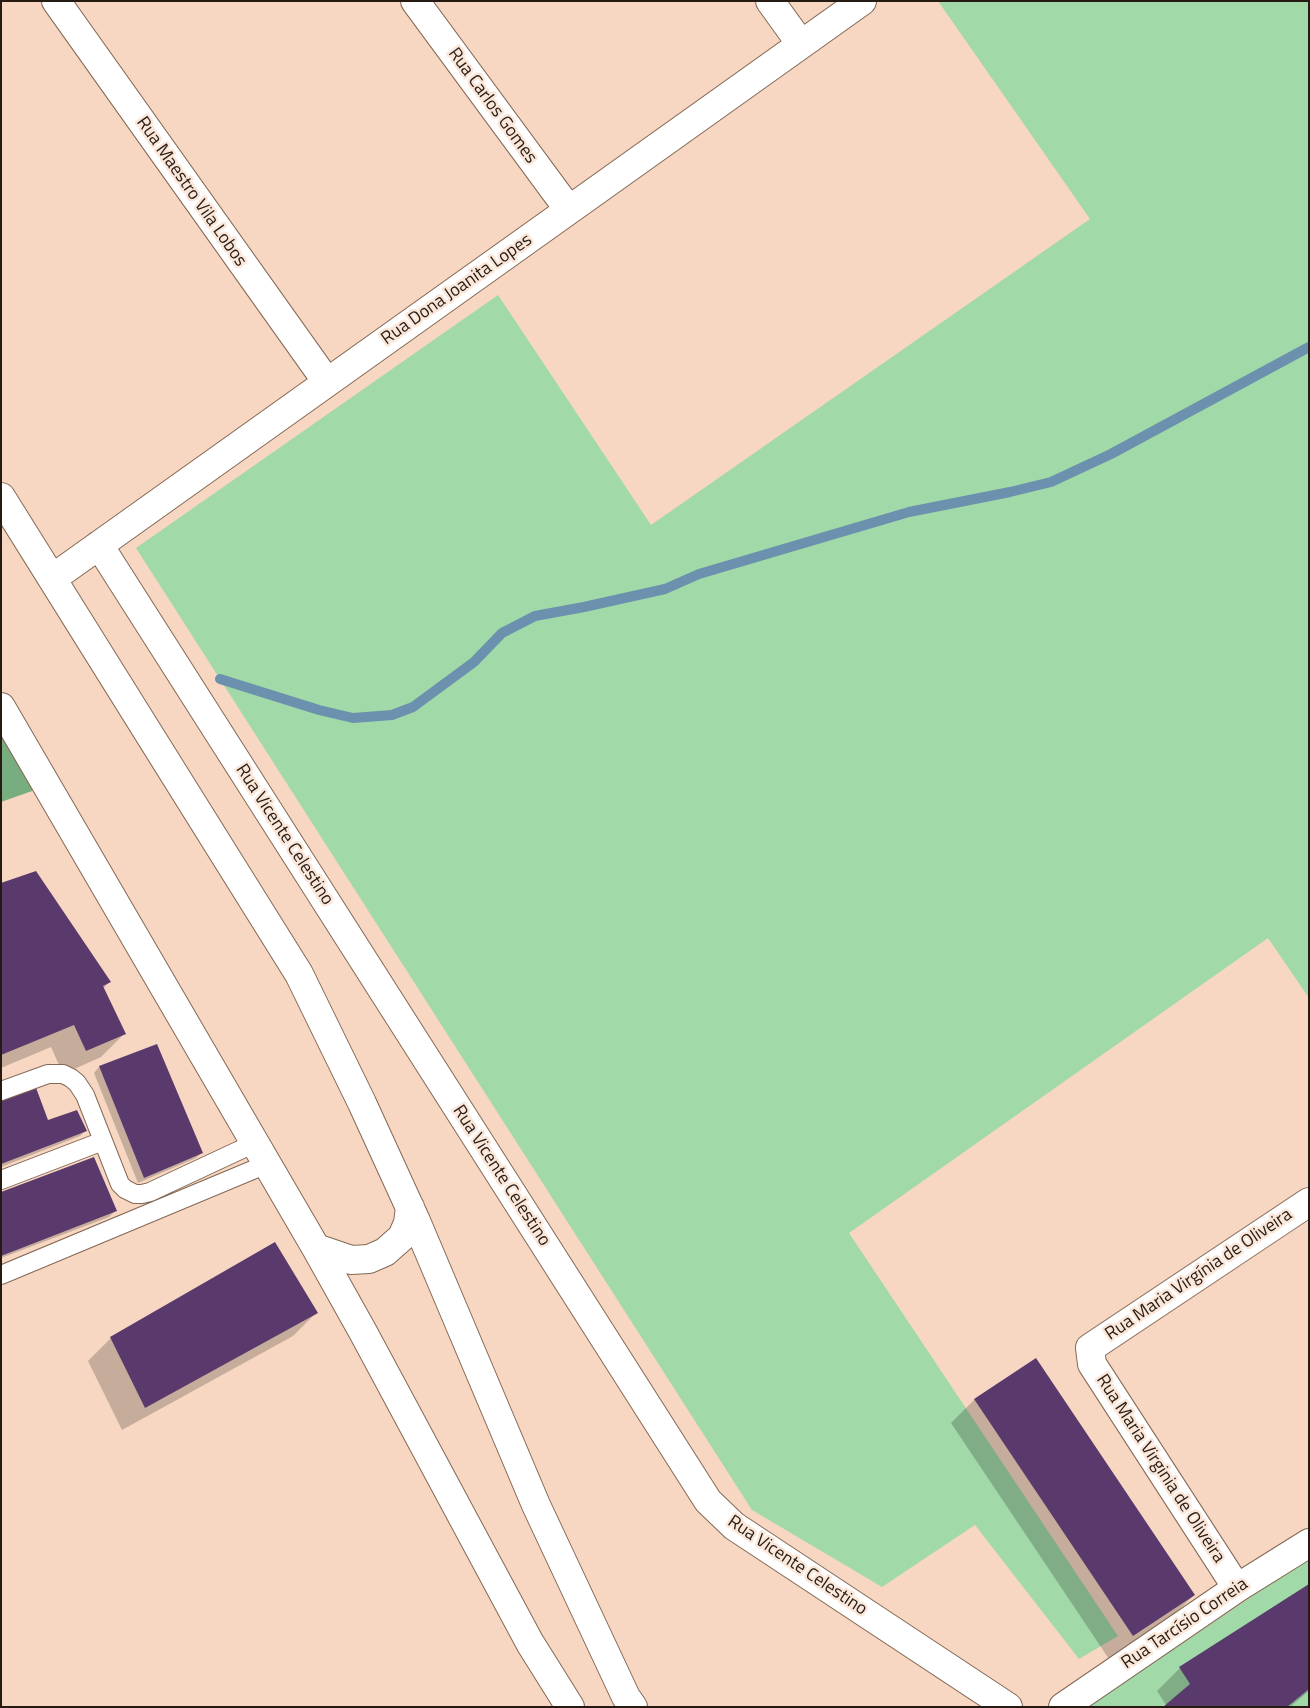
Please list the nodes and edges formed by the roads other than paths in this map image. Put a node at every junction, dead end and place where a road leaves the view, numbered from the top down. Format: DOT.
graph roads {
  1 [pos="56,1"];
  2 [pos="415,1"];
  3 [pos="770,1"];
  4 [pos="862,1"];
  5 [pos="801,44"];
  6 [pos="569,210"];
  7 [pos="327,382"];
  8 [pos="1,497"];
  9 [pos="1,534"];
  10 [pos="99,545"];
  11 [pos="33,547"];
  12 [pos="53,578"];
  13 [pos="1,707"];
  14 [pos="1,1091"];
  15 [pos="103,1141"];
  16 [pos="261,1153"];
  17 [pos="1,1180"];
  18 [pos="1309,1202"];
  19 [pos="410,1208"];
  20 [pos="316,1248"];
  21 [pos="1,1275"];
  22 [pos="1090,1348"];
  23 [pos="1309,1543"];
  24 [pos="1238,1588"];
  25 [pos="570,1707"];
  26 [pos="633,1707"];
  27 [pos="1008,1707"];
  28 [pos="1063,1707"];
  1 -- 7 [label="street, Rua Maestro Vila Lobos"];
  2 -- 6 [label="street, Rua Carlos Gomes"];
  3 -- 5 [label="street"];
  4 -- 5 [label="street, Rua Dona Joanita Lopes"];
  5 -- 6 [label="street, Rua Dona Joanita Lopes"];
  6 -- 7 [label="street, Rua Dona Joanita Lopes"];
  7 -- 10 [label="street, Rua Dona Joanita Lopes"];
  8 -- 11 [label="street"];
  9 -- 11 [label="street"];
  10 -- 12 [label="street, Rua Dona Joanita Lopes"];
  10 -- 27 [label="street, Rua Vicente Celestino"];
  11 -- 12 [label="street"];
  12 -- 19 [label="street"];
  13 -- 16 [label="street"];
  14 -- 15 [label="lane"];
  15 -- 16 [label="lane"];
  15 -- 17 [label="lane"];
  16 -- 20 [label="street"];
  16 -- 21 [label="lane"];
  18 -- 22 [label="street, Rua Maria Virgínia de Oliveira"];
  19 -- 20 [label="street"];
  19 -- 26 [label="street"];
  20 -- 25 [label="street"];
  22 -- 24 [label="street, Rua Maria Virginia de Oliveira"];
  23 -- 24 [label="street, Rua Tarcísio Correia"];
  24 -- 28 [label="street, Rua Tarcísio Correia"];
}
